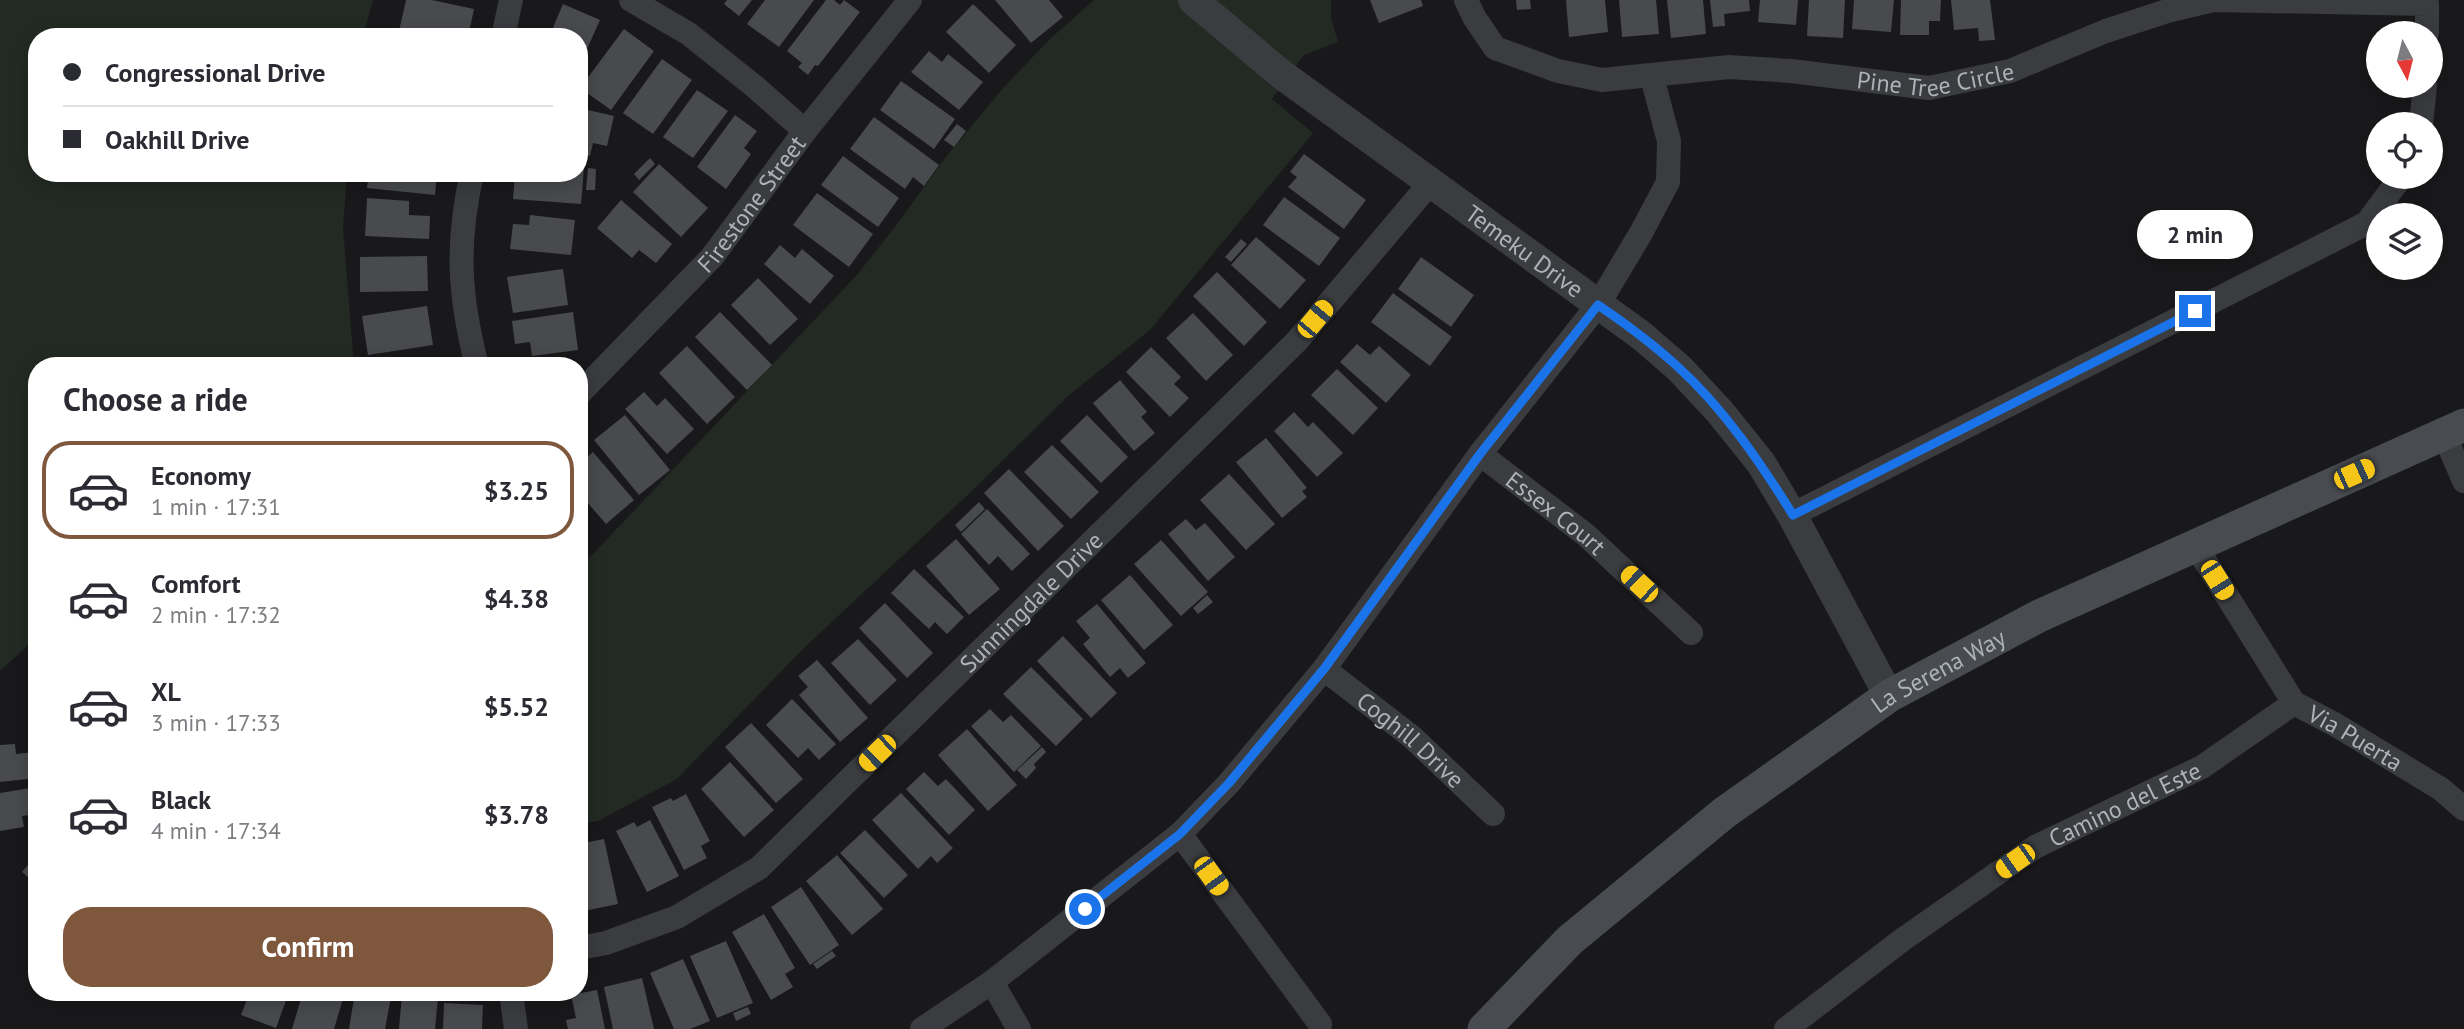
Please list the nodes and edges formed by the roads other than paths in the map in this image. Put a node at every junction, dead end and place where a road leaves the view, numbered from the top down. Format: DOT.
graph roads {
  1 [pos="511,0"];
  2 [pos="631,0"];
  3 [pos="910,0"];
  4 [pos="1193,0"];
  5 [pos="1466,0"];
  6 [pos="2427,21"];
  7 [pos="505,28"];
  8 [pos="1652,77"];
  9 [pos="805,131"];
  10 [pos="470,182"];
  11 [pos="1431,182"];
  12 [pos="2392,189"];
  13 [pos="1598,305"];
  14 [pos="475,357"];
  15 [pos="588,385"];
  16 [pos="2454,429"];
  17 [pos="1480,454"];
  18 [pos="2464,481"];
  19 [pos="1793,515"];
  20 [pos="2195,545"];
  21 [pos="1691,633"];
  22 [pos="1324,669"];
  23 [pos="1889,696"];
  24 [pos="2294,704"];
  25 [pos="2464,809"];
  26 [pos="1493,814"];
  27 [pos="1180,834"];
  28 [pos="588,946"];
  29 [pos="992,982"];
  30 [pos="512,1001"];
  31 [pos="1320,1024"];
  32 [pos="516,1029"];
  33 [pos="922,1029"];
  34 [pos="1019,1029"];
  35 [pos="1484,1029"];
  36 [pos="1786,1029"];
  1 -- 7 [label="street"];
  2 -- 9 [label="street"];
  3 -- 9 [label="street, Firestone Street"];
  4 -- 11 [label="street, Temeku Drive"];
  5 -- 8 [label="street, Pine Tree Circle"];
  6 -- 8 [label="street, Pine Tree Circle"];
  8 -- 13 [label="street"];
  9 -- 15 [label="street, Firestone Street"];
  10 -- 14 [label="street"];
  11 -- 13 [label="street, Temeku Drive"];
  11 -- 28 [label="street, Sunningdale Drive"];
  12 -- 19 [label="street"];
  13 -- 17 [label="street"];
  13 -- 19 [label="street, Temeku Drive"];
  16 -- 18 [label="street"];
  16 -- 20 [label="main road, La Serena Way"];
  17 -- 21 [label="street, Essex Court"];
  17 -- 22 [label="street"];
  19 -- 23 [label="street, Temeku Drive"];
  20 -- 23 [label="main road, La Serena Way"];
  20 -- 24 [label="street, Via Puerta"];
  22 -- 26 [label="street, Coghill Drive"];
  22 -- 27 [label="street"];
  23 -- 35 [label="main road, La Serena Way"];
  24 -- 25 [label="street, Via Puerta"];
  24 -- 36 [label="street, Camino del Este"];
  27 -- 29 [label="street"];
  27 -- 31 [label="street"];
  29 -- 33 [label="street"];
  29 -- 34 [label="street"];
  30 -- 32 [label="street"];
}
